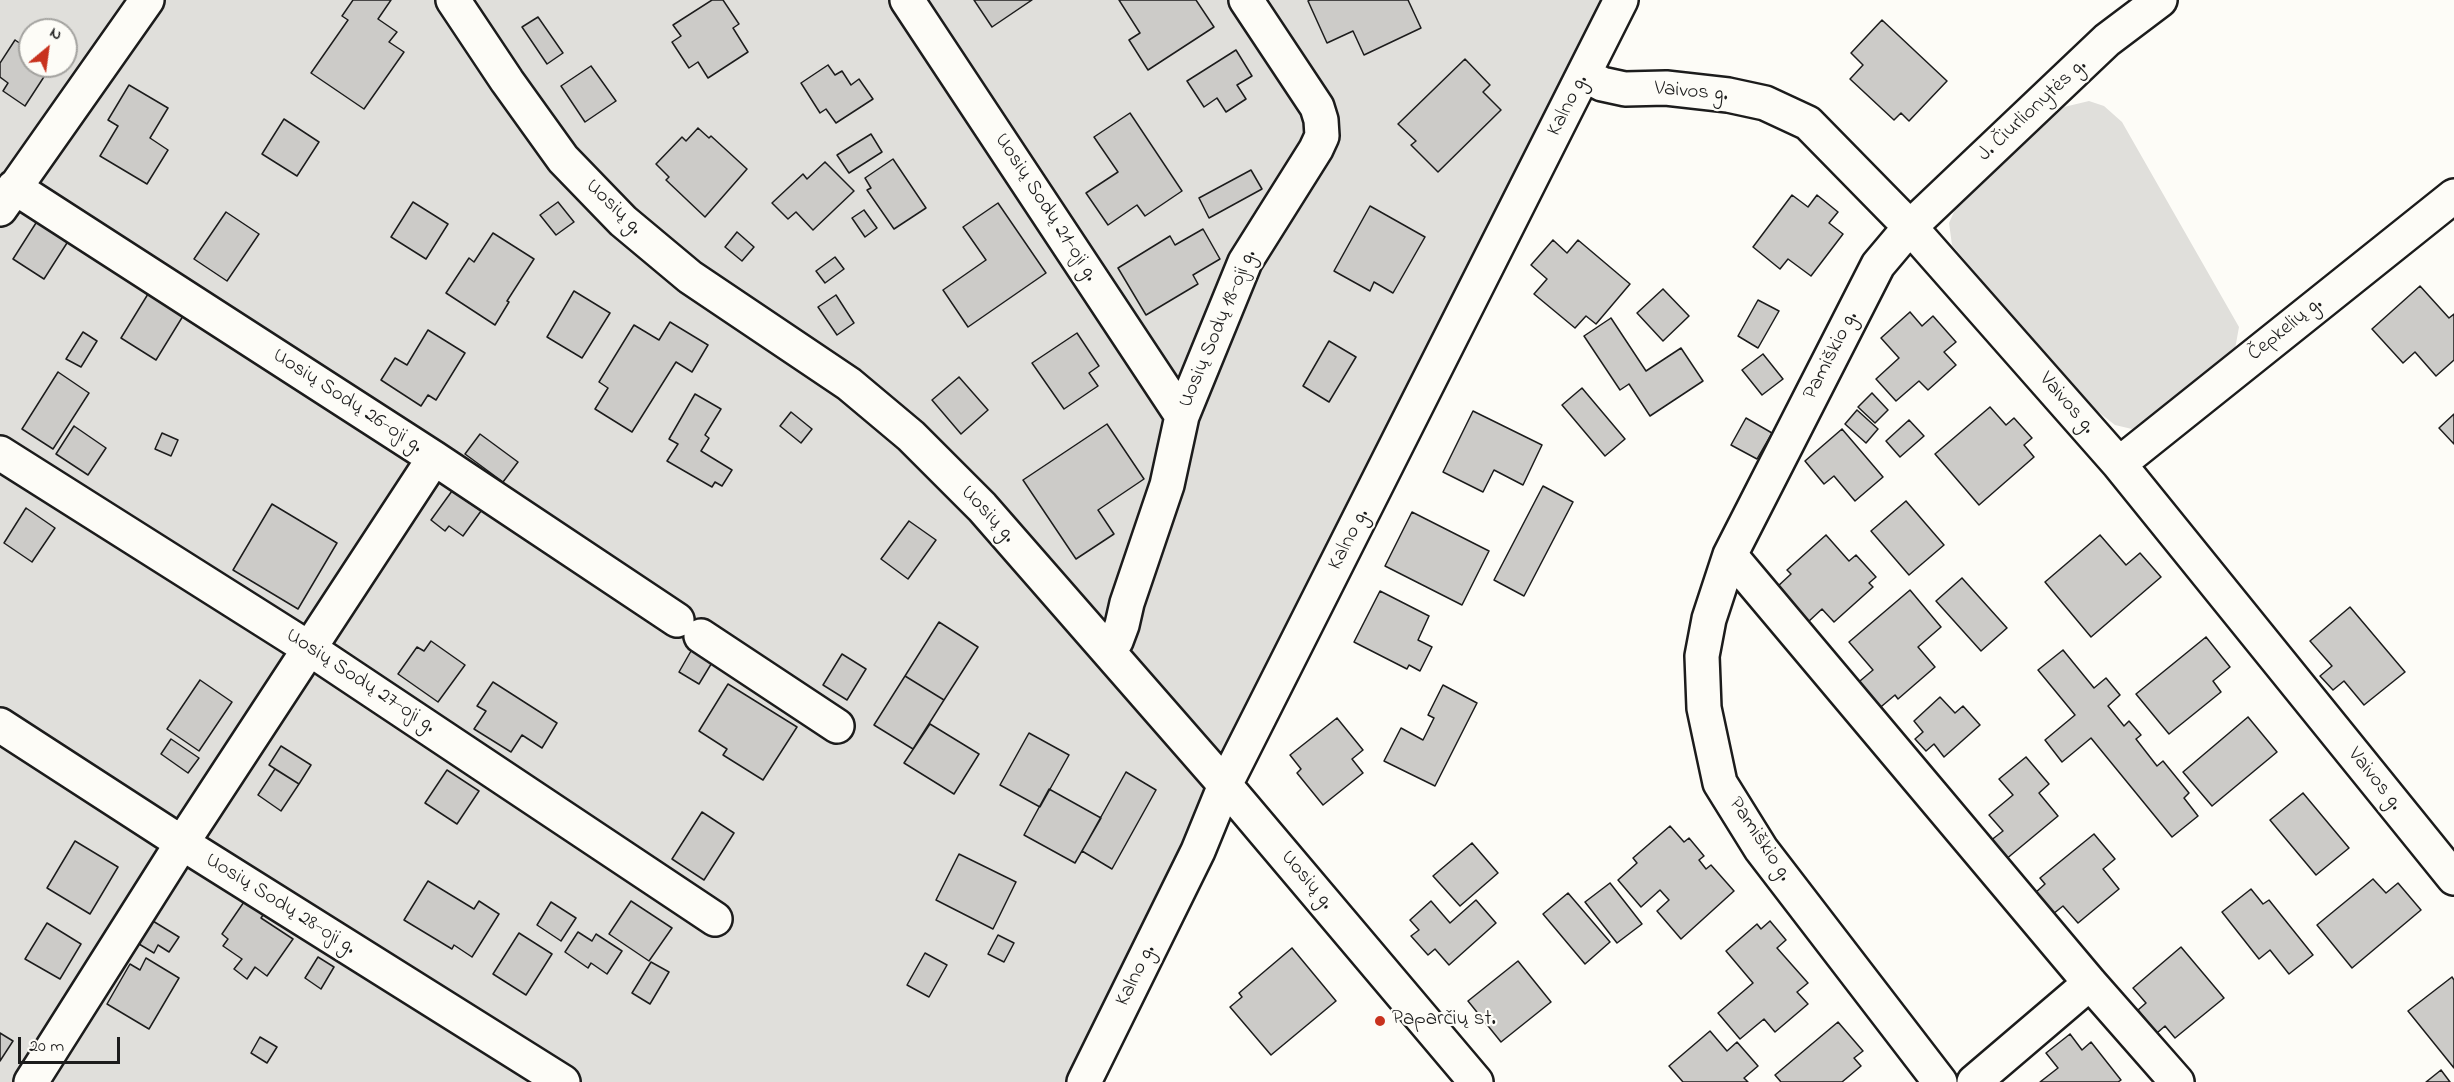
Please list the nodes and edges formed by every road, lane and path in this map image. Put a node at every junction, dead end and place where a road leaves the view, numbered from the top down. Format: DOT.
graph roads {
  1 [pos="147,0"];
  2 [pos="453,0"];
  3 [pos="908,0"];
  4 [pos="1246,0"];
  5 [pos="1621,0"];
  6 [pos="2160,0"];
  7 [pos="1585,75"];
  8 [pos="2454,196"];
  9 [pos="7,198"];
  10 [pos="1910,227"];
  11 [pos="1182,416"];
  12 [pos="0,453"];
  13 [pos="434,458"];
  14 [pos="2119,464"];
  15 [pos="1730,555"];
  16 [pos="310,649"];
  17 [pos="1107,649"];
  18 [pos="0,725"];
  19 [pos="837,726"];
  20 [pos="1225,785"];
  21 [pos="182,843"];
  22 [pos="2454,878"];
  23 [pos="715,919"];
  24 [pos="2090,983"];
  25 [pos="31,1082"];
  26 [pos="563,1082"];
  27 [pos="1084,1082"];
  28 [pos="1476,1082"];
  29 [pos="1940,1082"];
  30 [pos="1974,1082"];
  31 [pos="2177,1082"];
  1 -- 9 [label="street"];
  2 -- 17 [label="street, Uosių g."];
  3 -- 11 [label="street, Uosių Sodų 21-oji g."];
  4 -- 11 [label="street, Uosių Sodų 18-oji g."];
  5 -- 7 [label="street, Kalno g."];
  6 -- 10 [label="street, J. Čiurlionytės g."];
  7 -- 10 [label="street, Vaivos g."];
  7 -- 20 [label="street, Kalno g."];
  8 -- 14 [label="street, Čepkelių g."];
  9 -- 13 [label="street, Uosių Sodų 26-oji g."];
  10 -- 14 [label="street, Vaivos g."];
  10 -- 15 [label="street, Pamiškio g."];
  11 -- 17 [label="street, Uosių Sodų 18-oji g."];
  12 -- 16 [label="street, Uosių Sodų 27-oji g."];
  13 -- 16 [label="street"];
  13 -- 19 [label="street, Uosių Sodų 26-oji g."];
  14 -- 22 [label="street, Vaivos g."];
  15 -- 24 [label="street"];
  15 -- 29 [label="street, Pamiškio g."];
  16 -- 21 [label="street"];
  16 -- 23 [label="street, Uosių Sodų 27-oji g."];
  17 -- 20 [label="street, Uosių g."];
  18 -- 21 [label="street, Uosių Sodų 28-oji g."];
  20 -- 27 [label="street, Kalno g."];
  20 -- 28 [label="street, Uosių g."];
  21 -- 25 [label="street"];
  21 -- 26 [label="street, Uosių Sodų 28-oji g."];
  24 -- 30 [label="street"];
  24 -- 31 [label="street"];
}
